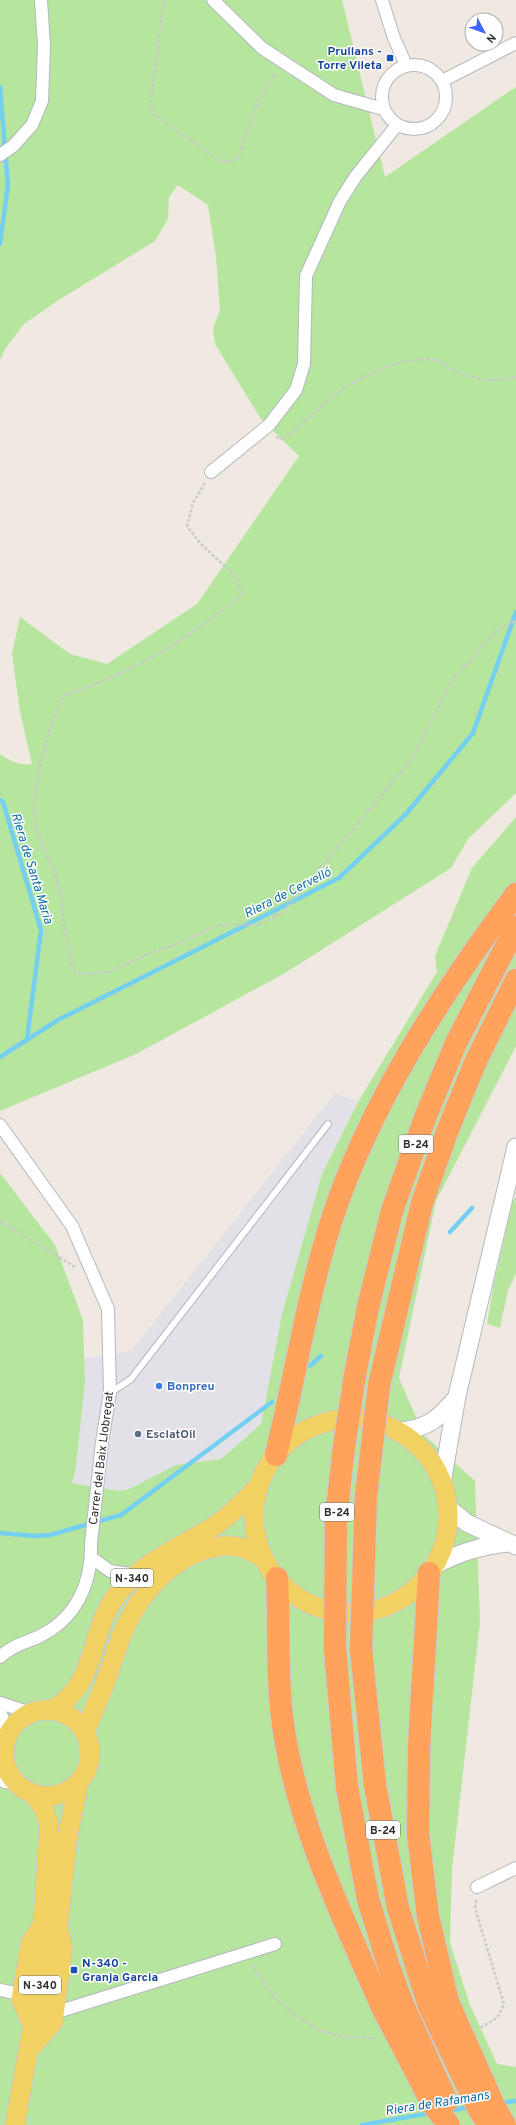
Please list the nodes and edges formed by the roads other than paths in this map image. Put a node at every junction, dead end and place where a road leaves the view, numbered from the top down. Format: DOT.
graph roads {
  1 [pos="41,0"];
  2 [pos="213,0"];
  3 [pos="382,0"];
  4 [pos="516,43"];
  5 [pos="406,65"];
  6 [pos="442,81"];
  7 [pos="383,109"];
  8 [pos="397,125"];
  9 [pos="0,155"];
  10 [pos="211,472"];
  11 [pos="516,894"];
  12 [pos="516,927"];
  13 [pos="516,980"];
  14 [pos="328,1124"];
  15 [pos="0,1125"];
  16 [pos="516,1147"];
  17 [pos="513,1170"];
  18 [pos="110,1393"];
  19 [pos="458,1396"];
  20 [pos="398,1431"];
  21 [pos="276,1455"];
  22 [pos="442,1483"];
  23 [pos="259,1486"];
  24 [pos="447,1507"];
  25 [pos="512,1545"];
  26 [pos="92,1558"];
  27 [pos="264,1559"];
  28 [pos="431,1569"];
  29 [pos="136,1575"];
  30 [pos="277,1578"];
  31 [pos="0,1657"];
  32 [pos="0,1703"];
  33 [pos="52,1710"];
  34 [pos="0,1711"];
  35 [pos="31,1713"];
  36 [pos="85,1732"];
  37 [pos="4,1746"];
  38 [pos="79,1782"];
  39 [pos="8,1783"];
  40 [pos="34,1794"];
  41 [pos="516,1868"];
  42 [pos="477,1887"];
  43 [pos="50,1926"];
  44 [pos="275,1944"];
  45 [pos="0,1990"];
  46 [pos="15,1993"];
  47 [pos="439,2004"];
  48 [pos="54,2013"];
  49 [pos="33,2026"];
  50 [pos="27,2060"];
  51 [pos="15,2125"];
  52 [pos="449,2125"];
  53 [pos="460,2125"];
  54 [pos="489,2125"];
  55 [pos="505,2125"];
  1 -- 9 [label="street"];
  2 -- 7 [label="street"];
  3 -- 5 [label="street"];
  4 -- 6 [label="street"];
  5 -- 6 [label="street"];
  5 -- 7 [label="street"];
  6 -- 8 [label="street"];
  7 -- 8 [label="street"];
  8 -- 10 [label="street"];
  11 -- 21 [label="highway"];
  12 -- 53 [label="highway, B-24, bridge"];
  13 -- 47 [label="highway, B-24, bridge"];
  14 -- 18 [label="lane"];
  15 -- 18 [label="street, Carrer del Baix Llobregat"];
  16 -- 17 [label="street, N-340"];
  17 -- 19 [label="street, N-340"];
  18 -- 26 [label="street, Carrer del Baix Llobregat"];
  19 -- 20 [label="street, N-340"];
  19 -- 22 [label="street, N-340"];
  20 -- 21 [label="main road, N-340"];
  20 -- 22 [label="main road, N-340"];
  21 -- 23 [label="main road, N-340"];
  22 -- 24 [label="main road, N-340"];
  23 -- 27 [label="main road, N-340"];
  23 -- 29 [label="main road, N-340"];
  24 -- 25 [label="street"];
  24 -- 28 [label="main road, N-340"];
  25 -- 28 [label="street"];
  26 -- 29 [label="street"];
  26 -- 31 [label="street, Carrer del Baix Llobregat"];
  27 -- 30 [label="main road, N-340"];
  27 -- 36 [label="main road, N-340"];
  28 -- 30 [label="main road, N-340"];
  28 -- 47 [label="highway"];
  29 -- 33 [label="main road, N-340"];
  30 -- 52 [label="highway, bridge"];
  32 -- 35 [label="street"];
  33 -- 35 [label="main road, N-340"];
  33 -- 36 [label="main road, N-340"];
  34 -- 37 [label="street"];
  35 -- 37 [label="main road, N-340"];
  36 -- 38 [label="main road, N-340"];
  37 -- 39 [label="main road, N-340"];
  38 -- 40 [label="main road, N-340"];
  38 -- 43 [label="main road, N-340"];
  39 -- 40 [label="main road, N-340"];
  40 -- 43 [label="main road, N-340"];
  41 -- 42 [label="street"];
  43 -- 48 [label="main road"];
  43 -- 49 [label="main road, N-340"];
  43 -- 49 [label="main road"];
  44 -- 48 [label="street"];
  45 -- 46 [label="street"];
  47 -- 54 [label="highway, B-24, bridge"];
  47 -- 55 [label="highway, bridge"];
  48 -- 50 [label="main road"];
  49 -- 50 [label="main road, N-340"];
  50 -- 51 [label="main road, N-340"];
}
